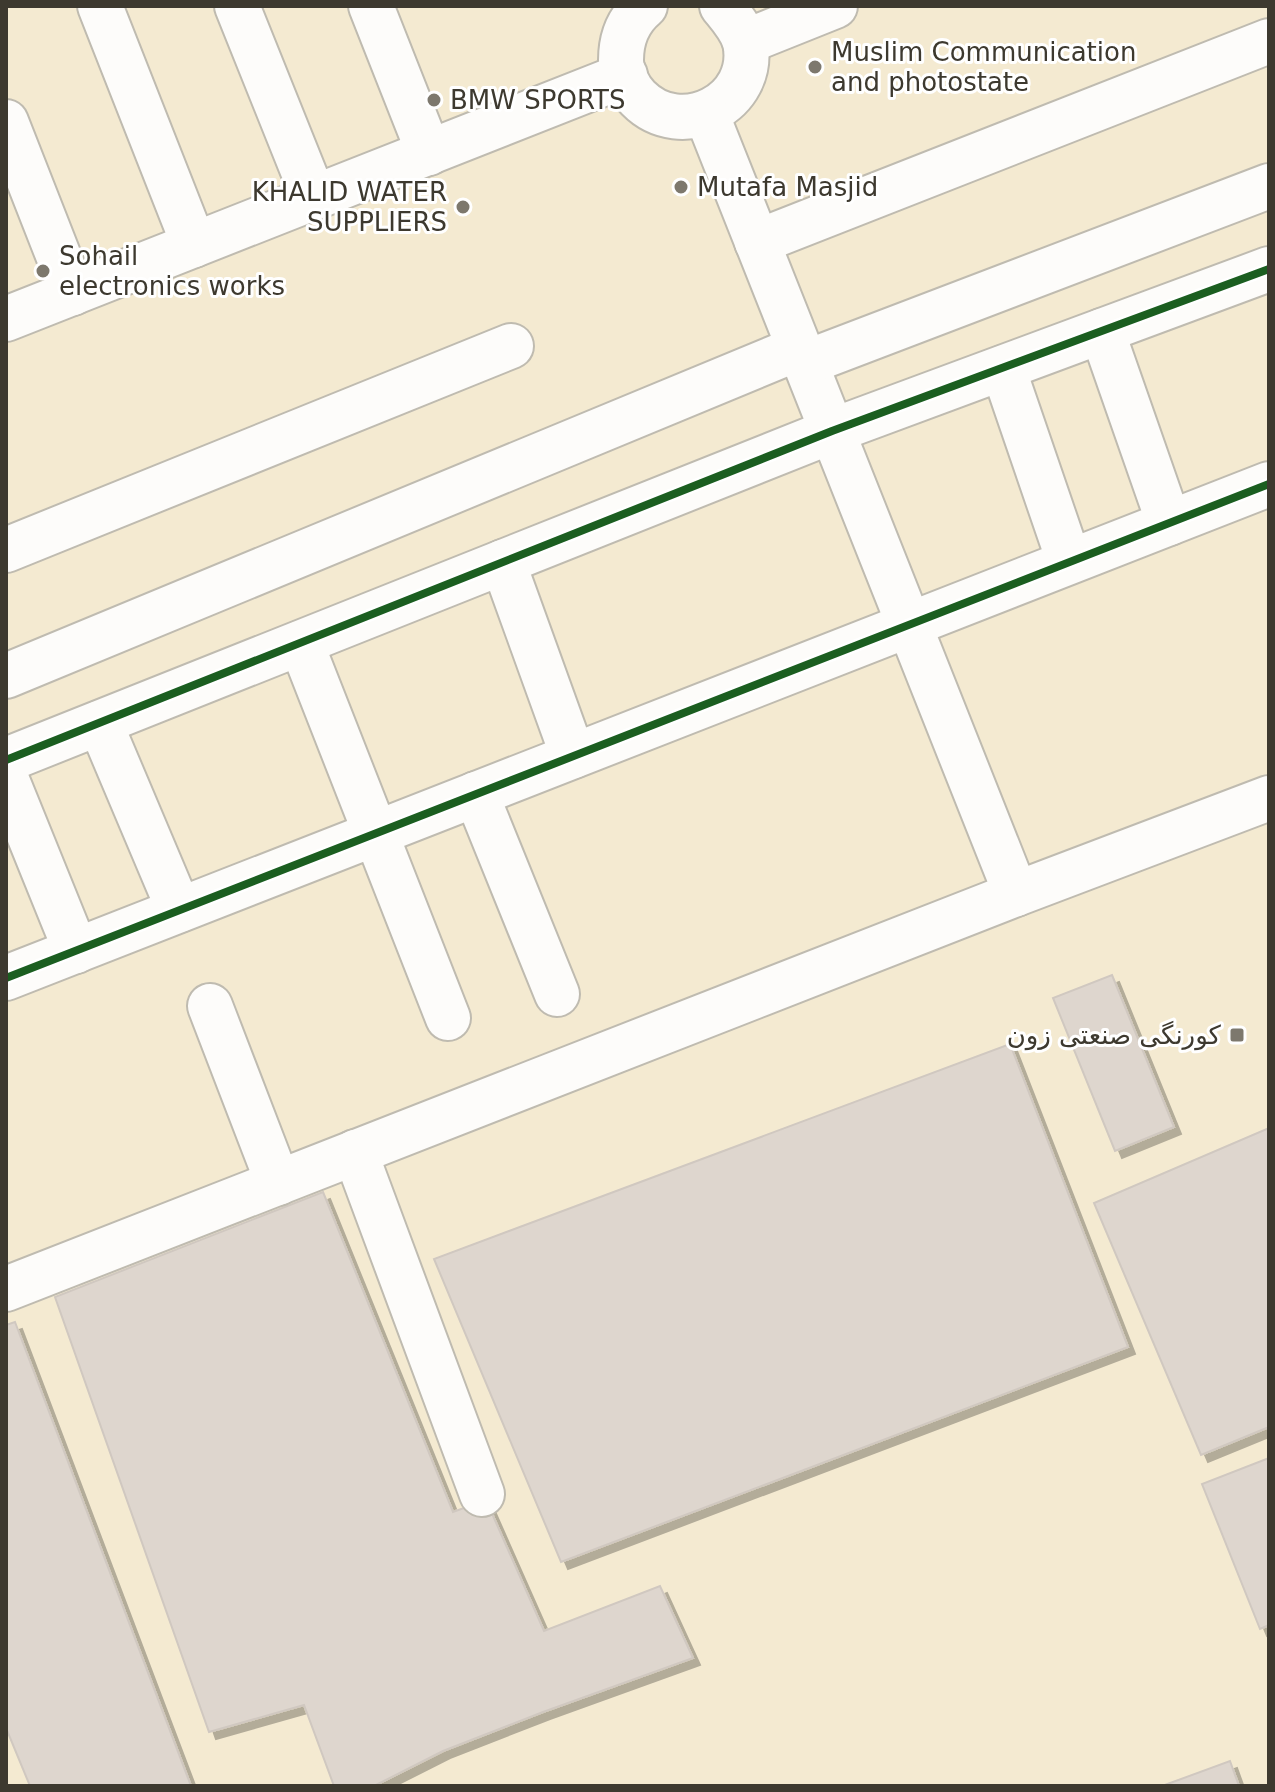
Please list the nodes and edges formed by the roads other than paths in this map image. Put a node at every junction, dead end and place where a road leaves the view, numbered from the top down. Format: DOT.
graph roads {
  1 [pos="100,6"];
  2 [pos="237,6"];
  3 [pos="371,6"];
  4 [pos="645,6"];
  5 [pos="722,6"];
  6 [pos="835,6"];
  7 [pos="1269,41"];
  8 [pos="745,42"];
  9 [pos="625,75"];
  10 [pos="706,113"];
  11 [pos="6,122"];
  12 [pos="429,153"];
  13 [pos="1269,186"];
  14 [pos="314,198"];
  15 [pos="757,242"];
  16 [pos="194,245"];
  17 [pos="1269,269"];
  18 [pos="73,293"];
  19 [pos="6,319"];
  20 [pos="1102,331"];
  21 [pos="511,346"];
  22 [pos="802,356"];
  23 [pos="1003,368"];
  24 [pos="832,431"];
  25 [pos="1267,490"];
  26 [pos="1169,523"];
  27 [pos="6,550"];
  28 [pos="1069,561"];
  29 [pos="503,562"];
  30 [pos="909,625"];
  31 [pos="301,643"];
  32 [pos="6,676"];
  33 [pos="100,723"];
  34 [pos="573,756"];
  35 [pos="6,760"];
  36 [pos="6,778"];
  37 [pos="476,794"];
  38 [pos="1269,798"];
  39 [pos="376,833"];
  40 [pos="1016,894"];
  41 [pos="179,910"];
  42 [pos="76,951"];
  43 [pos="6,978"];
  44 [pos="557,994"];
  45 [pos="210,1006"];
  46 [pos="448,1018"];
  47 [pos="355,1152"];
  48 [pos="278,1183"];
  49 [pos="6,1289"];
  50 [pos="482,1494"];
  1 -- 16 [label="street"];
  2 -- 14 [label="street"];
  3 -- 12 [label="street"];
  4 -- 9 [label="street"];
  5 -- 8 [label="street"];
  6 -- 8 [label="street"];
  7 -- 15 [label="street"];
  8 -- 10 [label="street"];
  9 -- 10 [label="street"];
  9 -- 12 [label="street"];
  10 -- 15 [label="street"];
  11 -- 18 [label="street"];
  12 -- 14 [label="street"];
  13 -- 22 [label="street"];
  14 -- 16 [label="street"];
  15 -- 22 [label="street"];
  16 -- 18 [label="street"];
  17 -- 20 [label="street"];
  18 -- 19 [label="street"];
  20 -- 23 [label="street"];
  20 -- 26 [label="street"];
  21 -- 27 [label="street"];
  22 -- 24 [label="street"];
  22 -- 32 [label="street"];
  23 -- 24 [label="street"];
  23 -- 28 [label="street"];
  24 -- 29 [label="street"];
  24 -- 30 [label="street"];
  25 -- 26 [label="street"];
  26 -- 28 [label="street"];
  28 -- 30 [label="street"];
  29 -- 31 [label="street"];
  29 -- 34 [label="street"];
  30 -- 34 [label="street"];
  30 -- 40 [label="street"];
  31 -- 33 [label="street"];
  31 -- 39 [label="street"];
  33 -- 35 [label="street"];
  33 -- 41 [label="street"];
  34 -- 37 [label="street"];
  36 -- 42 [label="street"];
  37 -- 39 [label="street"];
  37 -- 44 [label="street"];
  38 -- 40 [label="street"];
  39 -- 41 [label="street"];
  39 -- 46 [label="street"];
  40 -- 47 [label="street"];
  41 -- 42 [label="street"];
  42 -- 43 [label="street"];
  45 -- 48 [label="street"];
  47 -- 48 [label="street"];
  47 -- 50 [label="street"];
  48 -- 49 [label="street"];
}
